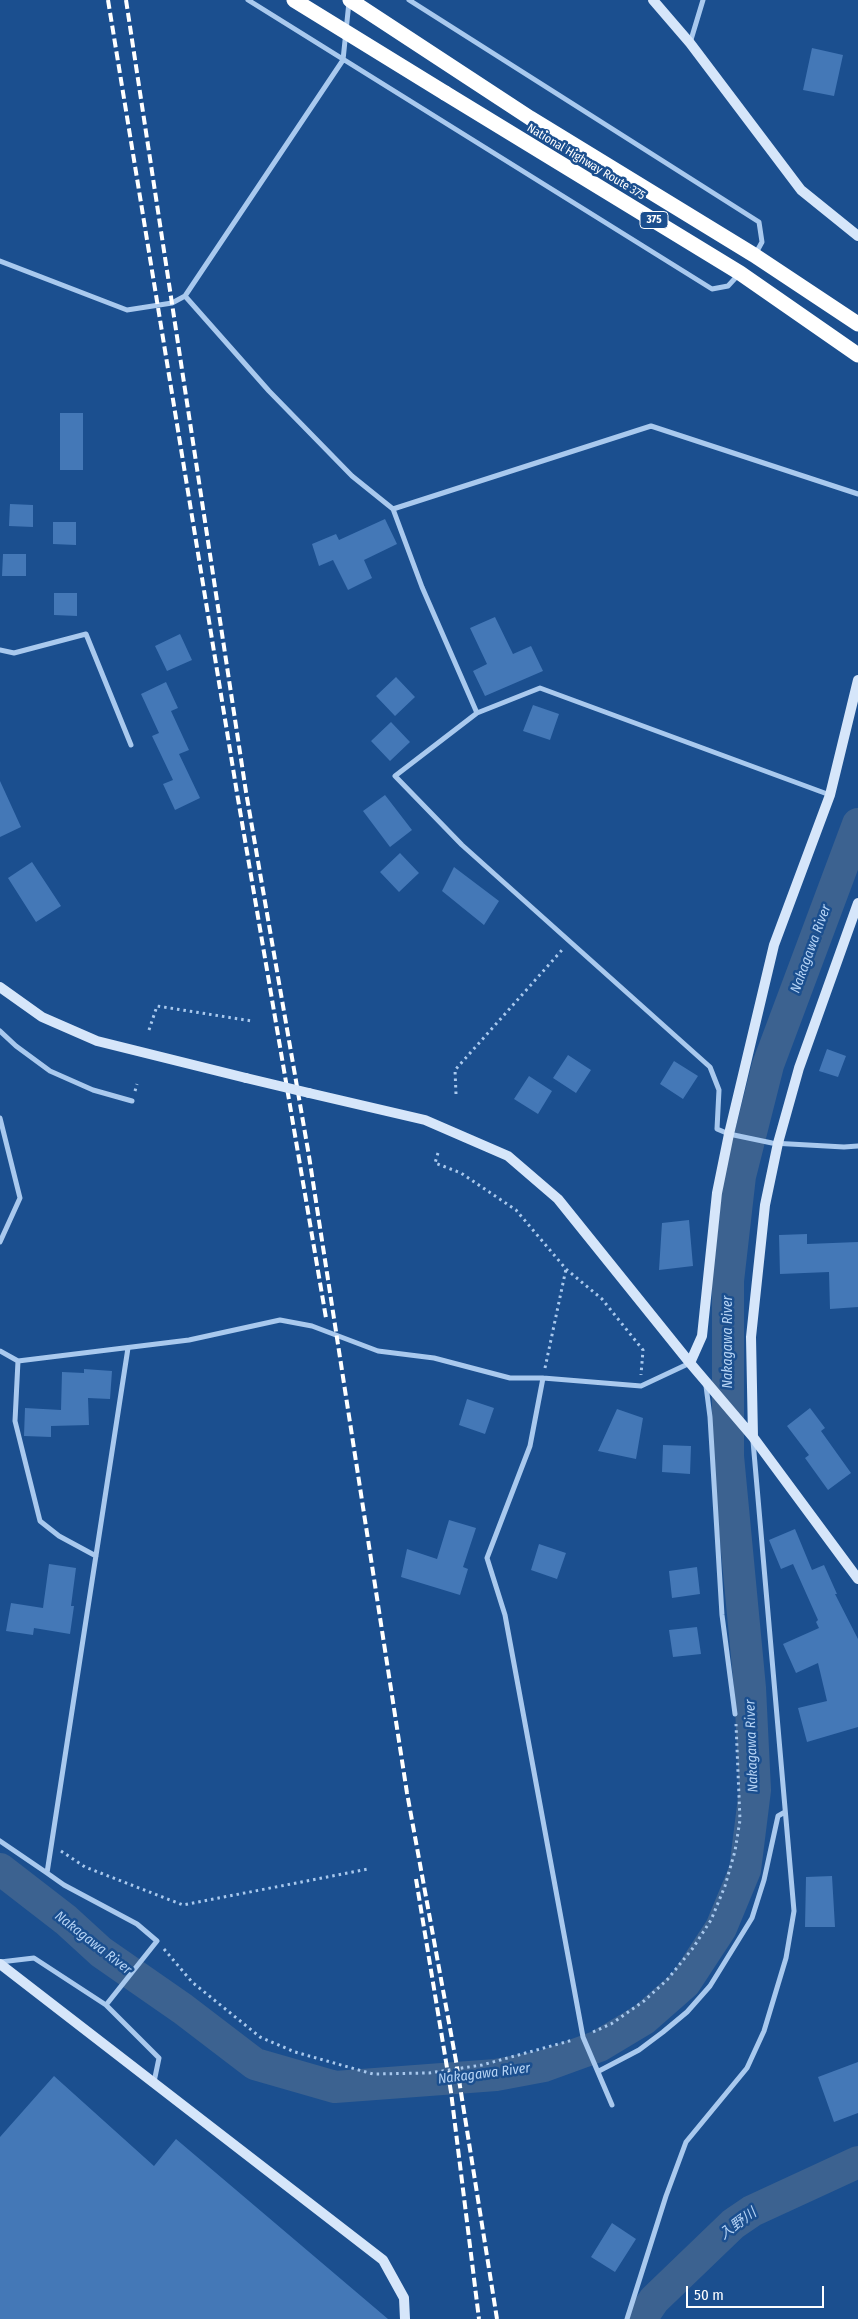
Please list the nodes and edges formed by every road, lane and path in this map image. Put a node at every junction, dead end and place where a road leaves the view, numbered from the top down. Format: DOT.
graph roads {
  1 [pos="248,0"];
  2 [pos="294,0"];
  3 [pos="349,0"];
  4 [pos="409,0"];
  5 [pos="653,0"];
  6 [pos="703,0"];
  7 [pos="690,43"];
  8 [pos="343,60"];
  9 [pos="858,236"];
  10 [pos="754,255"];
  11 [pos="0,261"];
  12 [pos="740,273"];
  13 [pos="185,296"];
  14 [pos="858,324"];
  15 [pos="858,355"];
  16 [pos="858,494"];
  17 [pos="393,509"];
  18 [pos="0,650"];
  19 [pos="858,680"];
  20 [pos="477,713"];
  21 [pos="131,744"];
  22 [pos="830,795"];
  23 [pos="858,904"];
  24 [pos="570,942"];
  25 [pos="0,987"];
  26 [pos="252,1021"];
  27 [pos="149,1030"];
  28 [pos="0,1031"];
  29 [pos="456,1094"];
  30 [pos="132,1102"];
  31 [pos="0,1118"];
  32 [pos="734,1135"];
  33 [pos="775,1143"];
  34 [pos="8,1144"];
  35 [pos="858,1146"];
  36 [pos="0,1147"];
  37 [pos="438,1153"];
  38 [pos="0,1242"];
  39 [pos="566,1269"];
  40 [pos="128,1348"];
  41 [pos="0,1351"];
  42 [pos="18,1361"];
  43 [pos="690,1363"];
  44 [pos="543,1378"];
  45 [pos="706,1382"];
  46 [pos="641,1386"];
  47 [pos="753,1437"];
  48 [pos="96,1556"];
  49 [pos="858,1579"];
  50 [pos="735,1714"];
  51 [pos="785,1812"];
  52 [pos="0,1841"];
  53 [pos="51,1847"];
  54 [pos="368,1869"];
  55 [pos="47,1873"];
  56 [pos="157,1941"];
  57 [pos="0,1963"];
  58 [pos="106,2005"];
  59 [pos="584,2040"];
  60 [pos="599,2071"];
  61 [pos="154,2083"];
  62 [pos="612,2105"];
  63 [pos="405,2319"];
  64 [pos="627,2319"];
  1 -- 8 [label="street"];
  2 -- 12 [label="highway, National Highway Route 375 / 375, bridge"];
  3 -- 8 [label="street"];
  3 -- 10 [label="highway, National Highway Route 375 / 375"];
  4 -- 10 [label="street"];
  5 -- 7 [label="street"];
  6 -- 7 [label="street"];
  7 -- 9 [label="street"];
  8 -- 12 [label="street"];
  8 -- 13 [label="street"];
  10 -- 14 [label="highway, National Highway Route 375 / 375"];
  11 -- 13 [label="street"];
  12 -- 15 [label="highway, National Highway Route 375 / 375"];
  13 -- 17 [label="street"];
  16 -- 17 [label="street"];
  17 -- 20 [label="street"];
  18 -- 21 [label="street"];
  19 -- 22 [label="street"];
  20 -- 22 [label="street"];
  20 -- 24 [label="street"];
  22 -- 32 [label="street"];
  23 -- 33 [label="street"];
  24 -- 29 [label="path"];
  24 -- 32 [label="street"];
  25 -- 43 [label="street, bridge"];
  26 -- 27 [label="path"];
  28 -- 30 [label="street"];
  31 -- 34 [label="street"];
  32 -- 33 [label="street"];
  32 -- 43 [label="street"];
  33 -- 35 [label="street"];
  33 -- 47 [label="street"];
  34 -- 36 [label="street"];
  34 -- 38 [label="street"];
  37 -- 39 [label="path"];
  39 -- 44 [label="path"];
  39 -- 46 [label="path"];
  40 -- 42 [label="street"];
  40 -- 44 [label="street"];
  40 -- 48 [label="street"];
  41 -- 42 [label="street"];
  42 -- 48 [label="street"];
  43 -- 45 [label="street"];
  43 -- 46 [label="street"];
  44 -- 46 [label="street"];
  44 -- 59 [label="street"];
  45 -- 47 [label="street"];
  45 -- 50 [label="street"];
  47 -- 49 [label="street"];
  47 -- 51 [label="street"];
  48 -- 53 [label="street"];
  50 -- 59 [label="path"];
  51 -- 60 [label="street"];
  51 -- 64 [label="street"];
  52 -- 55 [label="street"];
  53 -- 54 [label="path"];
  53 -- 55 [label="street"];
  55 -- 56 [label="street"];
  56 -- 58 [label="street"];
  56 -- 59 [label="path"];
  57 -- 58 [label="street"];
  57 -- 61 [label="street"];
  58 -- 61 [label="street"];
  59 -- 60 [label="street"];
  60 -- 62 [label="street"];
  61 -- 63 [label="street"];
}
